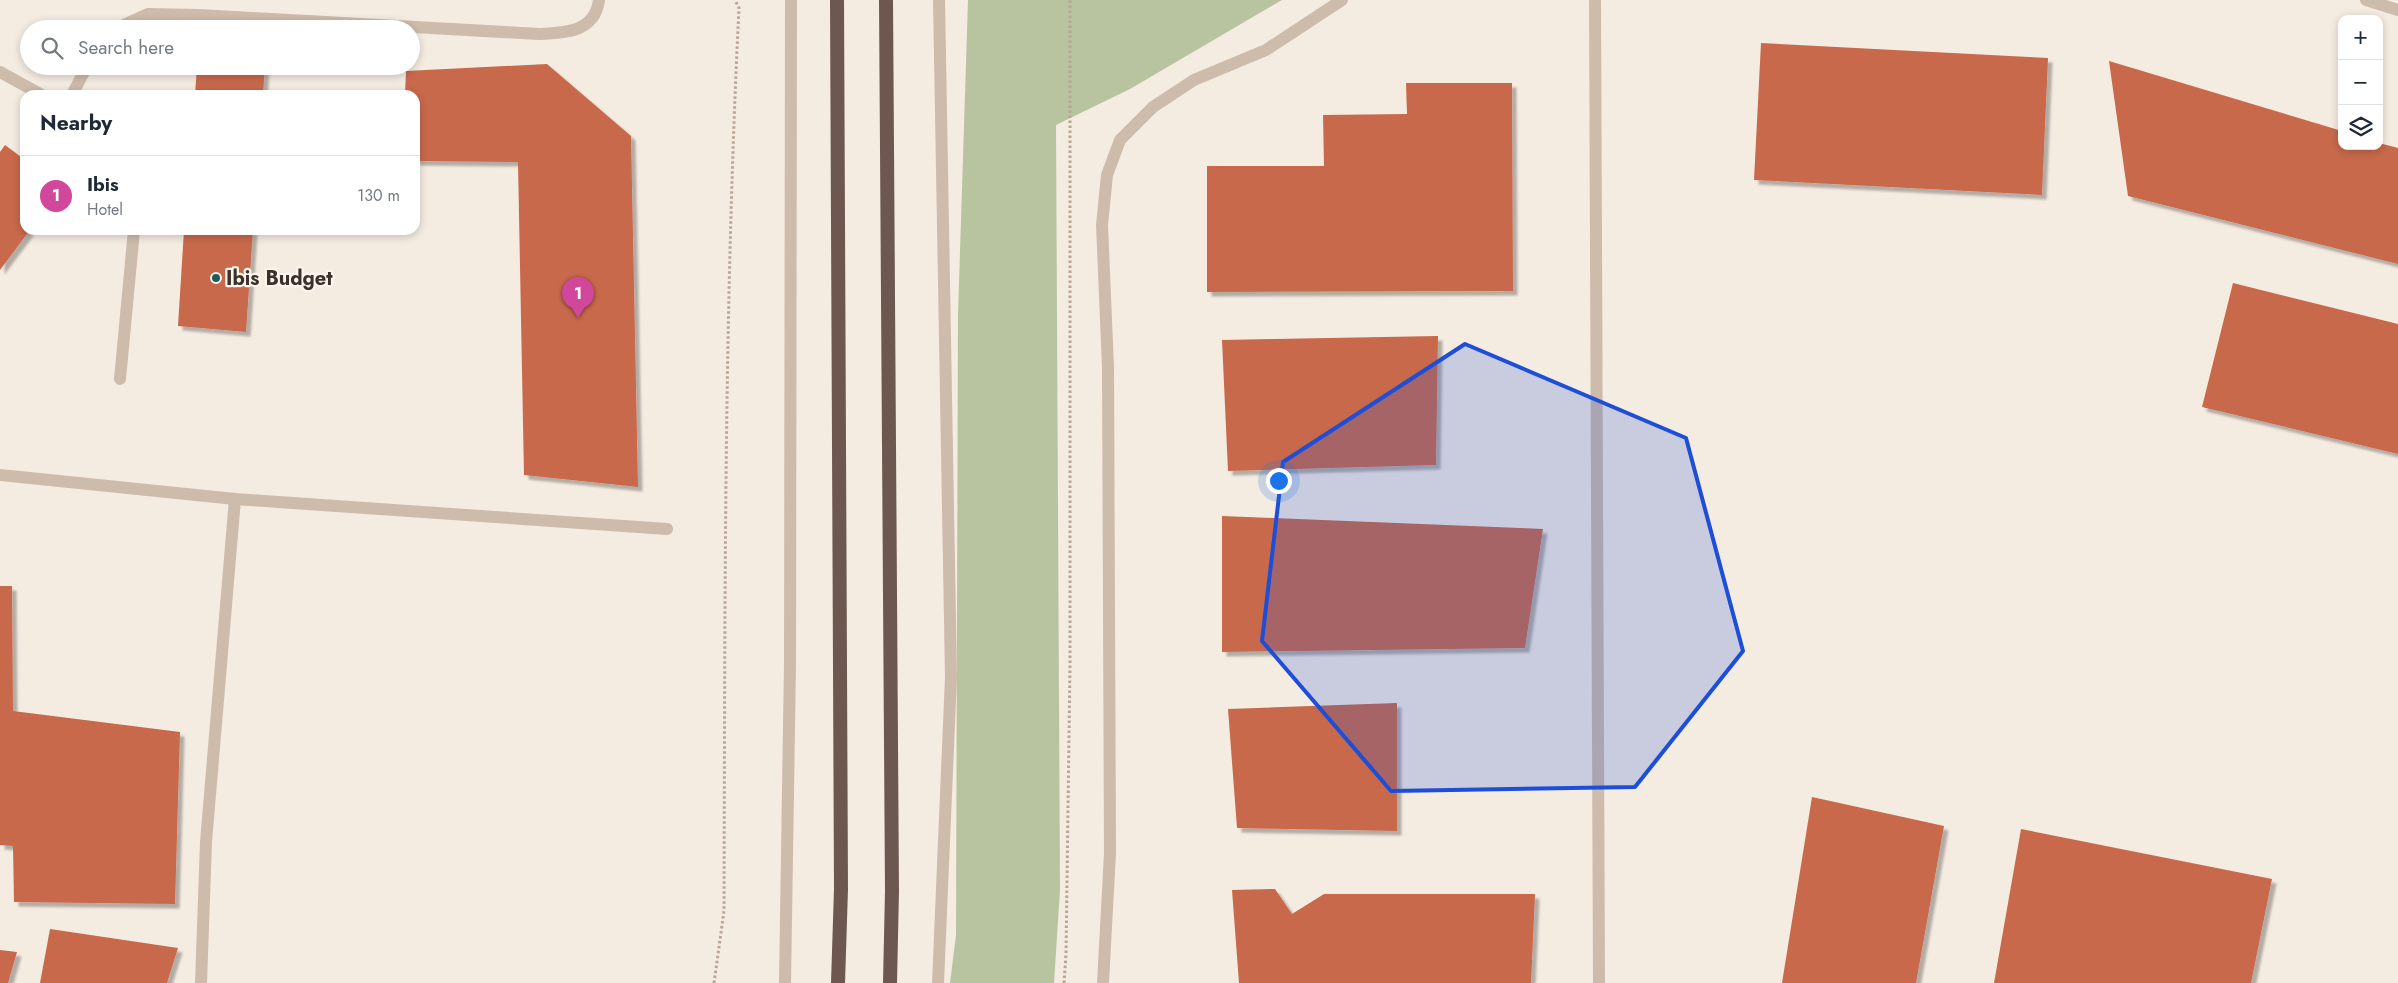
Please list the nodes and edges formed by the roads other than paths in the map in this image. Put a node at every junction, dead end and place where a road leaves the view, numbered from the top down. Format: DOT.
graph roads {
  1 [pos="599,0"];
  2 [pos="791,0"];
  3 [pos="837,0"];
  4 [pos="886,0"];
  5 [pos="939,0"];
  6 [pos="1342,0"];
  7 [pos="1595,0"];
  8 [pos="2366,0"];
  9 [pos="2398,10"];
  10 [pos="135,20"];
  11 [pos="288,20"];
  12 [pos="420,27"];
  13 [pos="0,72"];
  14 [pos="82,75"];
  15 [pos="33,90"];
  16 [pos="75,90"];
  17 [pos="134,235"];
  18 [pos="120,379"];
  19 [pos="0,475"];
  20 [pos="235,499"];
  21 [pos="666,529"];
  22 [pos="201,983"];
  23 [pos="785,983"];
  24 [pos="838,983"];
  25 [pos="890,983"];
  26 [pos="938,983"];
  27 [pos="1103,983"];
  28 [pos="1599,983"];
  1 -- 12 [label="street"];
  2 -- 23 [label="street"];
  3 -- 24 [label="highway"];
  4 -- 25 [label="highway"];
  5 -- 26 [label="street"];
  6 -- 27 [label="street"];
  7 -- 28 [label="street"];
  8 -- 9 [label="street"];
  10 -- 11 [label="street"];
  13 -- 15 [label="street"];
  14 -- 16 [label="street"];
  17 -- 18 [label="street"];
  19 -- 20 [label="street"];
  20 -- 21 [label="street"];
  20 -- 22 [label="street"];
}
